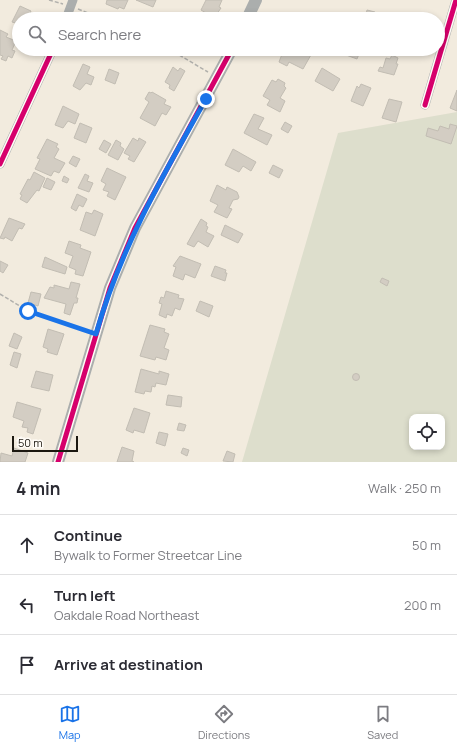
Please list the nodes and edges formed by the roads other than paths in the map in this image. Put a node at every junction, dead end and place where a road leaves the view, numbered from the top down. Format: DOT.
graph roads {
  1 [pos="73,0"];
  2 [pos="256,0"];
  3 [pos="456,0"];
  4 [pos="69,12"];
  5 [pos="250,12"];
  6 [pos="445,37"];
  7 [pos="50,56"];
  8 [pos="228,56"];
  9 [pos="439,56"];
  10 [pos="425,105"];
  11 [pos="0,164"];
  12 [pos="58,462"];
  1 -- 4 [label="street"];
  2 -- 5 [label="street"];
  3 -- 6 [label="street"];
  7 -- 11 [label="street"];
  8 -- 12 [label="street"];
  9 -- 10 [label="street"];
}
